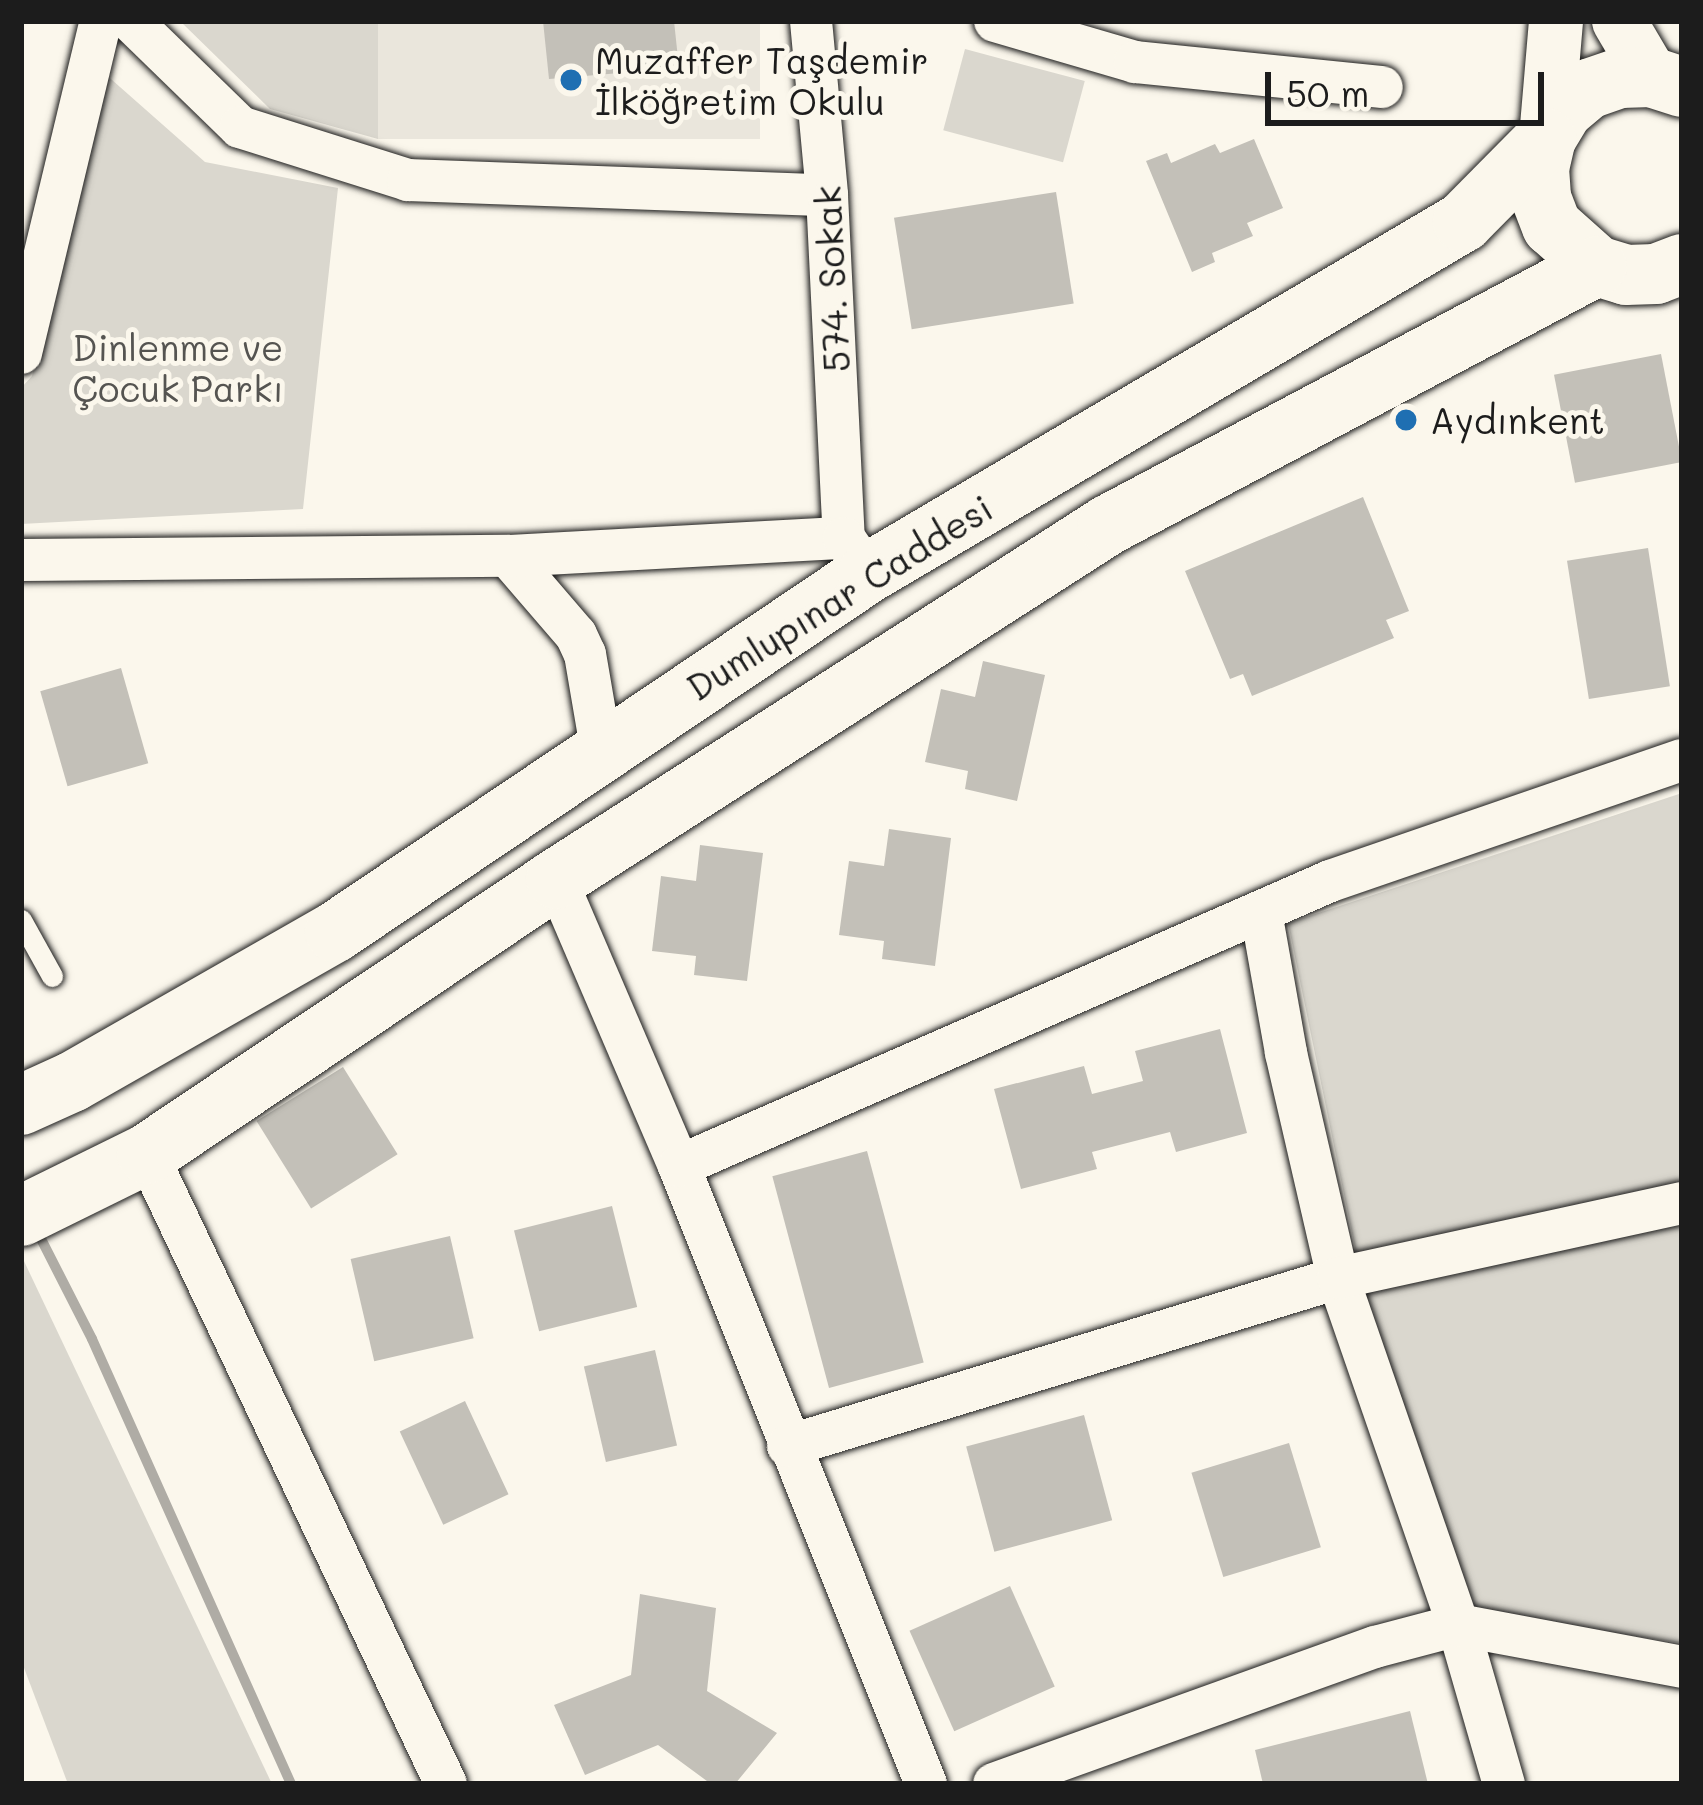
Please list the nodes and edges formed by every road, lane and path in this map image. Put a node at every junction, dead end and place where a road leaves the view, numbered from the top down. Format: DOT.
graph roads {
  1 [pos="101,21"];
  2 [pos="131,21"];
  3 [pos="811,21"];
  4 [pos="995,21"];
  5 [pos="1556,21"];
  6 [pos="1618,21"];
  7 [pos="1667,82"];
  8 [pos="1382,87"];
  9 [pos="1546,138"];
  10 [pos="827,195"];
  11 [pos="1682,264"];
  12 [pos="1597,266"];
  13 [pos="21,353"];
  14 [pos="856,555"];
  15 [pos="508,556"];
  16 [pos="21,560"];
  17 [pos="602,748"];
  18 [pos="1682,760"];
  19 [pos="556,879"];
  20 [pos="1261,912"];
  21 [pos="21,920"];
  22 [pos="52,976"];
  23 [pos="47,1093"];
  24 [pos="127,1164"];
  25 [pos="679,1166"];
  26 [pos="1682,1203"];
  27 [pos="21,1216"];
  28 [pos="1338,1278"];
  29 [pos="788,1446"];
  30 [pos="1458,1625"];
  31 [pos="1682,1667"];
  32 [pos="446,1784"];
  33 [pos="926,1784"];
  34 [pos="994,1784"];
  35 [pos="1504,1784"];
  1 -- 13 [label="street"];
  2 -- 10 [label="street"];
  3 -- 10 [label="street, 574. Sokak"];
  4 -- 8 [label="street"];
  5 -- 9 [label="street"];
  6 -- 7 [label="street"];
  7 -- 9 [label="main road, Dumlupınar Caddesi"];
  9 -- 12 [label="main road"];
  9 -- 14 [label="main road, Dumlupınar Caddesi"];
  10 -- 14 [label="street, 574. Sokak"];
  11 -- 12 [label="main road"];
  12 -- 19 [label="main road"];
  14 -- 15 [label="street"];
  14 -- 17 [label="main road, Dumlupınar Caddesi"];
  15 -- 16 [label="street"];
  15 -- 17 [label="street"];
  17 -- 23 [label="main road, Dumlupınar Caddesi"];
  18 -- 20 [label="street"];
  19 -- 24 [label="main road"];
  19 -- 25 [label="street"];
  20 -- 25 [label="street"];
  20 -- 28 [label="street"];
  21 -- 22 [label="lane"];
  24 -- 27 [label="main road"];
  24 -- 32 [label="street"];
  25 -- 29 [label="street"];
  26 -- 28 [label="street"];
  28 -- 29 [label="street"];
  28 -- 30 [label="street"];
  29 -- 33 [label="street"];
  30 -- 31 [label="street"];
  30 -- 34 [label="street"];
  30 -- 35 [label="street"];
}
